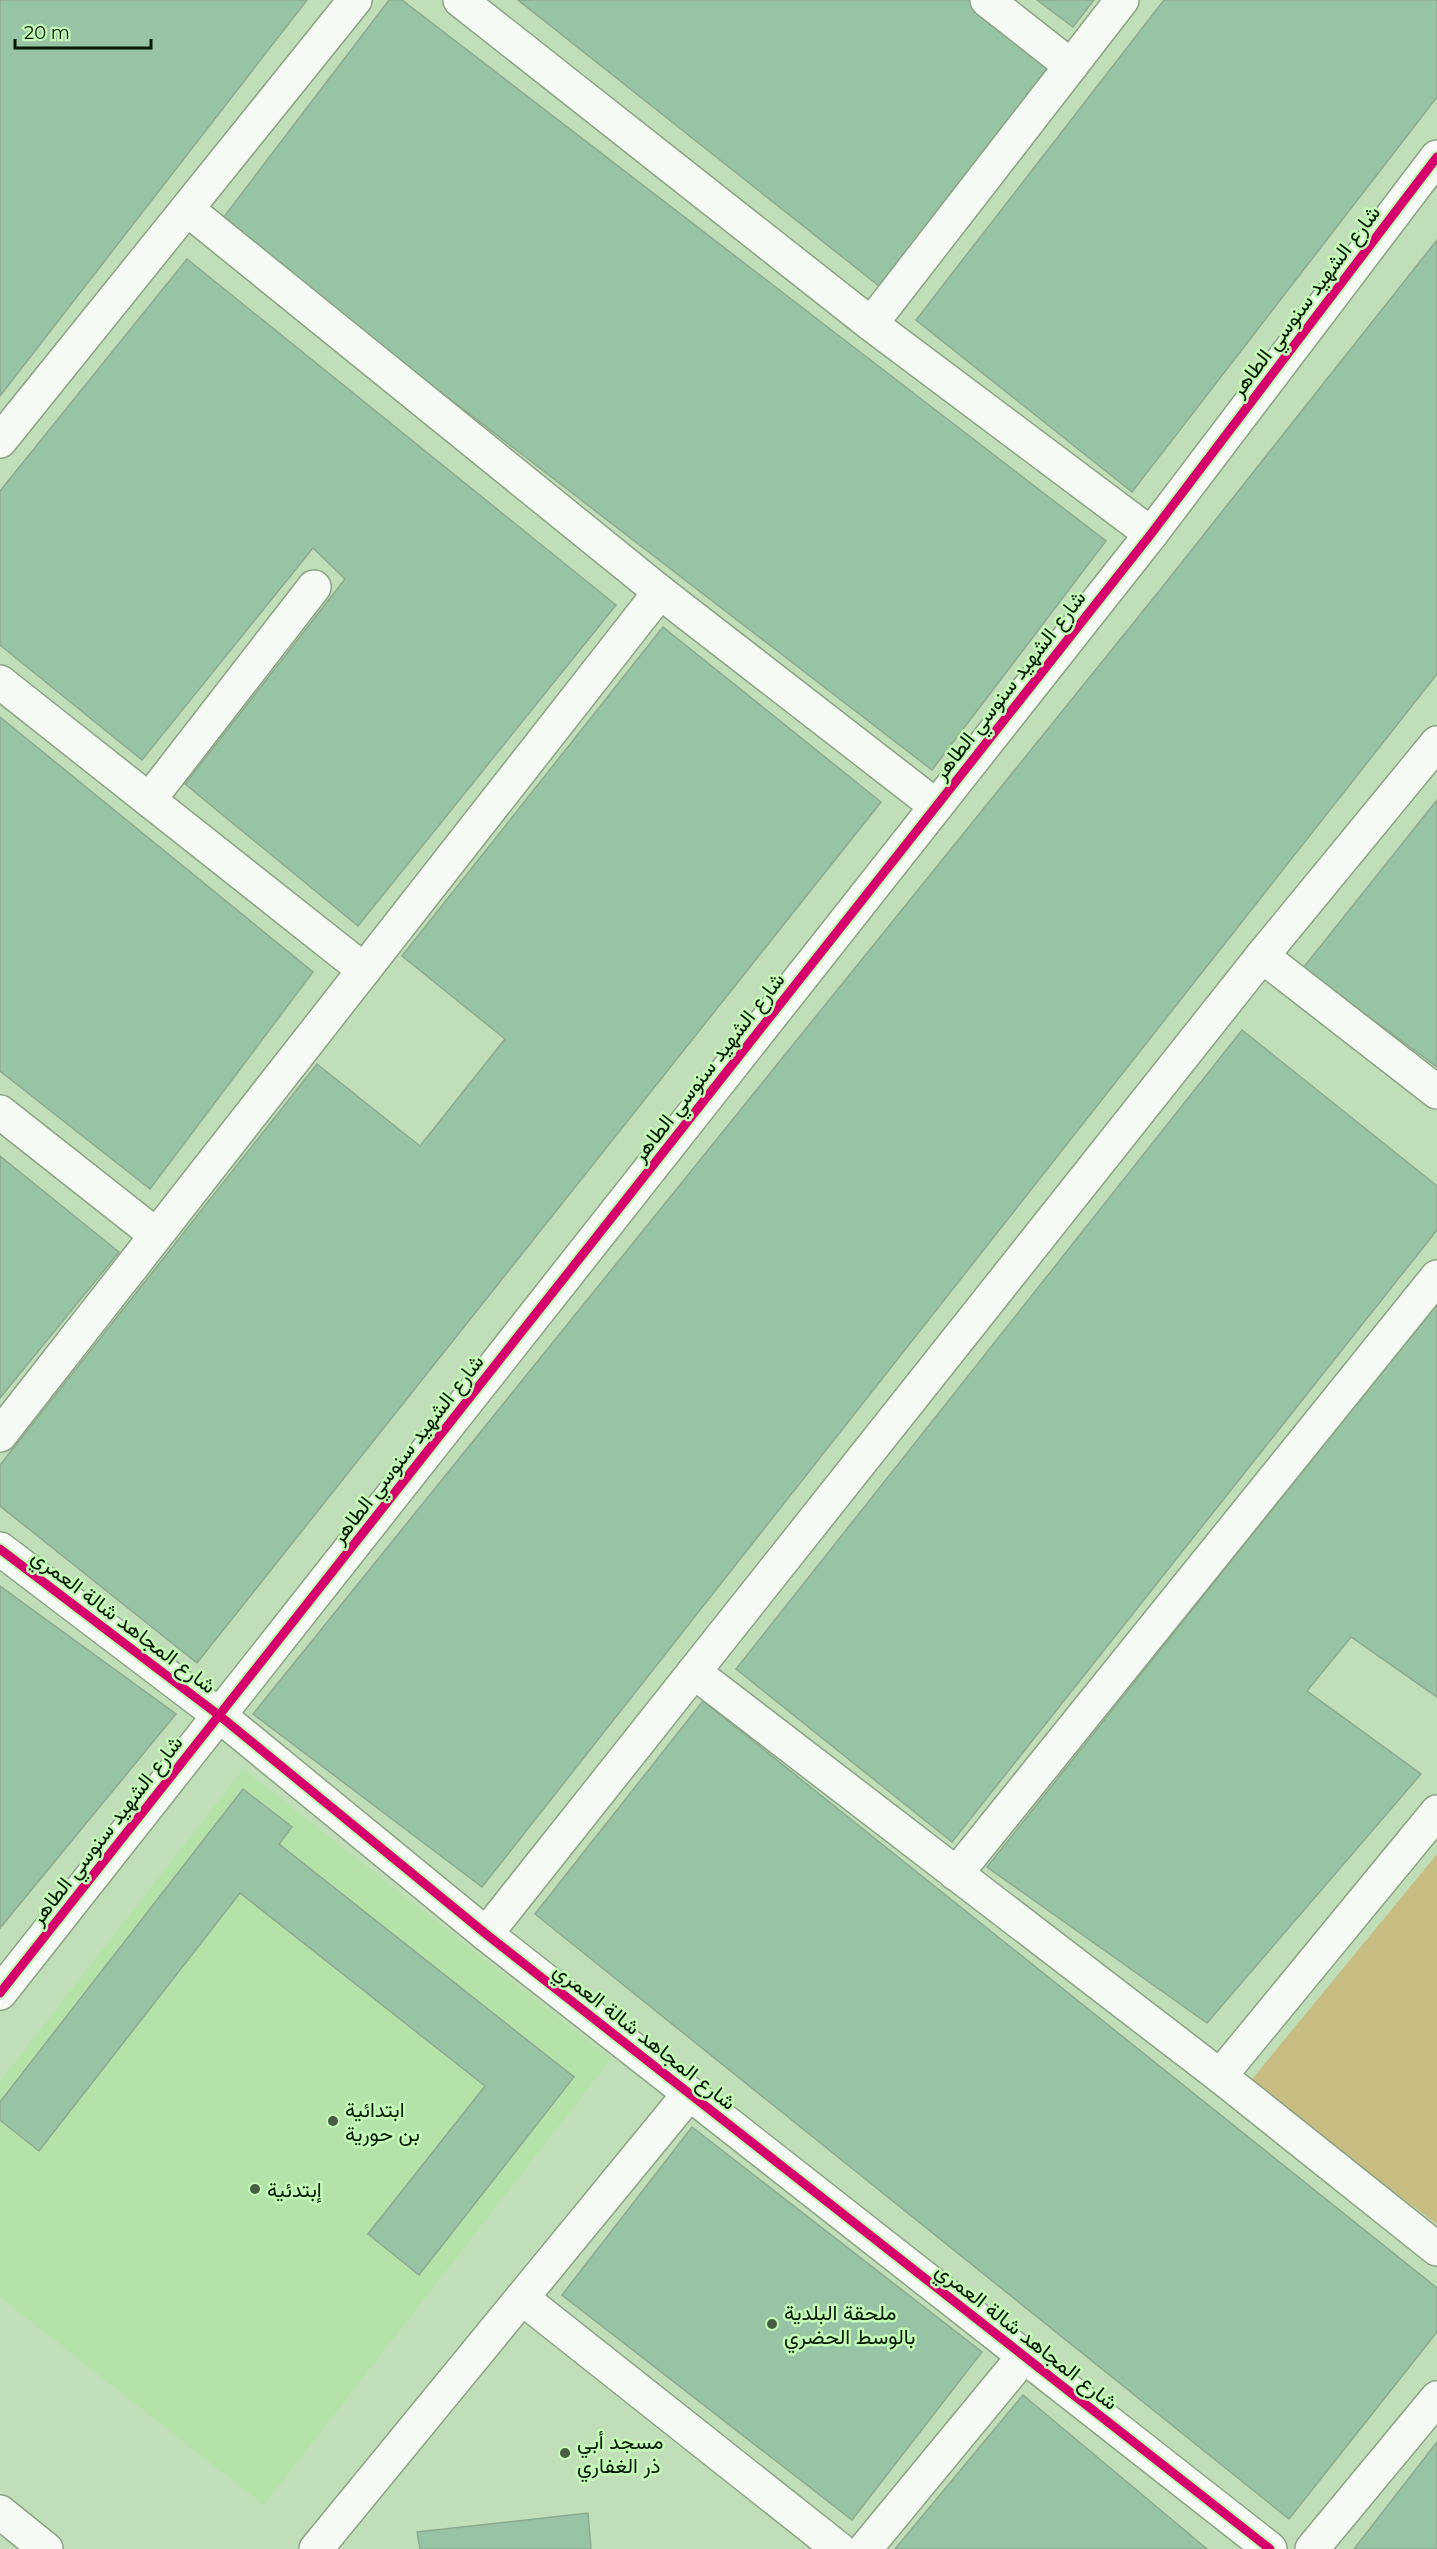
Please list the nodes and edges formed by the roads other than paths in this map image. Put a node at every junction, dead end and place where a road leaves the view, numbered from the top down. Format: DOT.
graph roads {
  1 [pos="355,0"];
  2 [pos="460,0"];
  3 [pos="987,0"];
  4 [pos="1122,0"];
  5 [pos="1071,66"];
  6 [pos="1437,157"];
  7 [pos="187,209"];
  8 [pos="871,324"];
  9 [pos="0,441"];
  10 [pos="1150,534"];
  11 [pos="314,587"];
  12 [pos="660,592"];
  13 [pos="0,682"];
  14 [pos="1437,743"];
  15 [pos="149,800"];
  16 [pos="936,807"];
  17 [pos="1262,956"];
  18 [pos="364,970"];
  19 [pos="1437,1092"];
  20 [pos="0,1112"];
  21 [pos="156,1235"];
  22 [pos="1437,1276"];
  23 [pos="0,1435"];
  24 [pos="0,1549"];
  25 [pos="694,1671"];
  26 [pos="220,1716"];
  27 [pos="1437,1812"];
  28 [pos="956,1874"];
  29 [pos="486,1934"];
  30 [pos="0,1993"];
  31 [pos="1220,2076"];
  32 [pos="690,2094"];
  33 [pos="1437,2248"];
  34 [pos="522,2298"];
  35 [pos="1024,2356"];
  36 [pos="1437,2398"];
  37 [pos="316,2549"];
  38 [pos="838,2549"];
  39 [pos="865,2549"];
  40 [pos="1270,2549"];
  41 [pos="1312,2549"];
  1 -- 7 [label="street"];
  2 -- 8 [label="street"];
  3 -- 5 [label="street"];
  4 -- 5 [label="street"];
  5 -- 8 [label="street"];
  6 -- 10 [label="street, شارع الشهيد سنوسي الطاهر"];
  7 -- 9 [label="street"];
  7 -- 12 [label="street"];
  8 -- 10 [label="street"];
  10 -- 16 [label="street, شارع الشهيد سنوسي الطاهر"];
  11 -- 15 [label="street"];
  12 -- 16 [label="street"];
  12 -- 18 [label="street"];
  13 -- 15 [label="street"];
  14 -- 17 [label="street"];
  15 -- 18 [label="street"];
  16 -- 26 [label="street, شارع الشهيد سنوسي الطاهر"];
  17 -- 19 [label="street"];
  17 -- 25 [label="street"];
  18 -- 21 [label="street"];
  20 -- 21 [label="street"];
  21 -- 23 [label="street"];
  22 -- 28 [label="street"];
  24 -- 26 [label="street, شارع المجاهد شالة العمري"];
  25 -- 28 [label="street"];
  25 -- 29 [label="street"];
  26 -- 29 [label="street, شارع المجاهد شالة العمري"];
  26 -- 30 [label="street, شارع الشهيد سنوسي الطاهر"];
  27 -- 31 [label="street"];
  28 -- 31 [label="street"];
  29 -- 32 [label="street, شارع المجاهد شالة العمري"];
  31 -- 33 [label="street"];
  32 -- 34 [label="street"];
  32 -- 35 [label="street, شارع المجاهد شالة العمري"];
  34 -- 37 [label="street"];
  34 -- 38 [label="street"];
  35 -- 39 [label="street"];
  35 -- 40 [label="street, شارع المجاهد شالة العمري"];
  36 -- 41 [label="street"];
}
